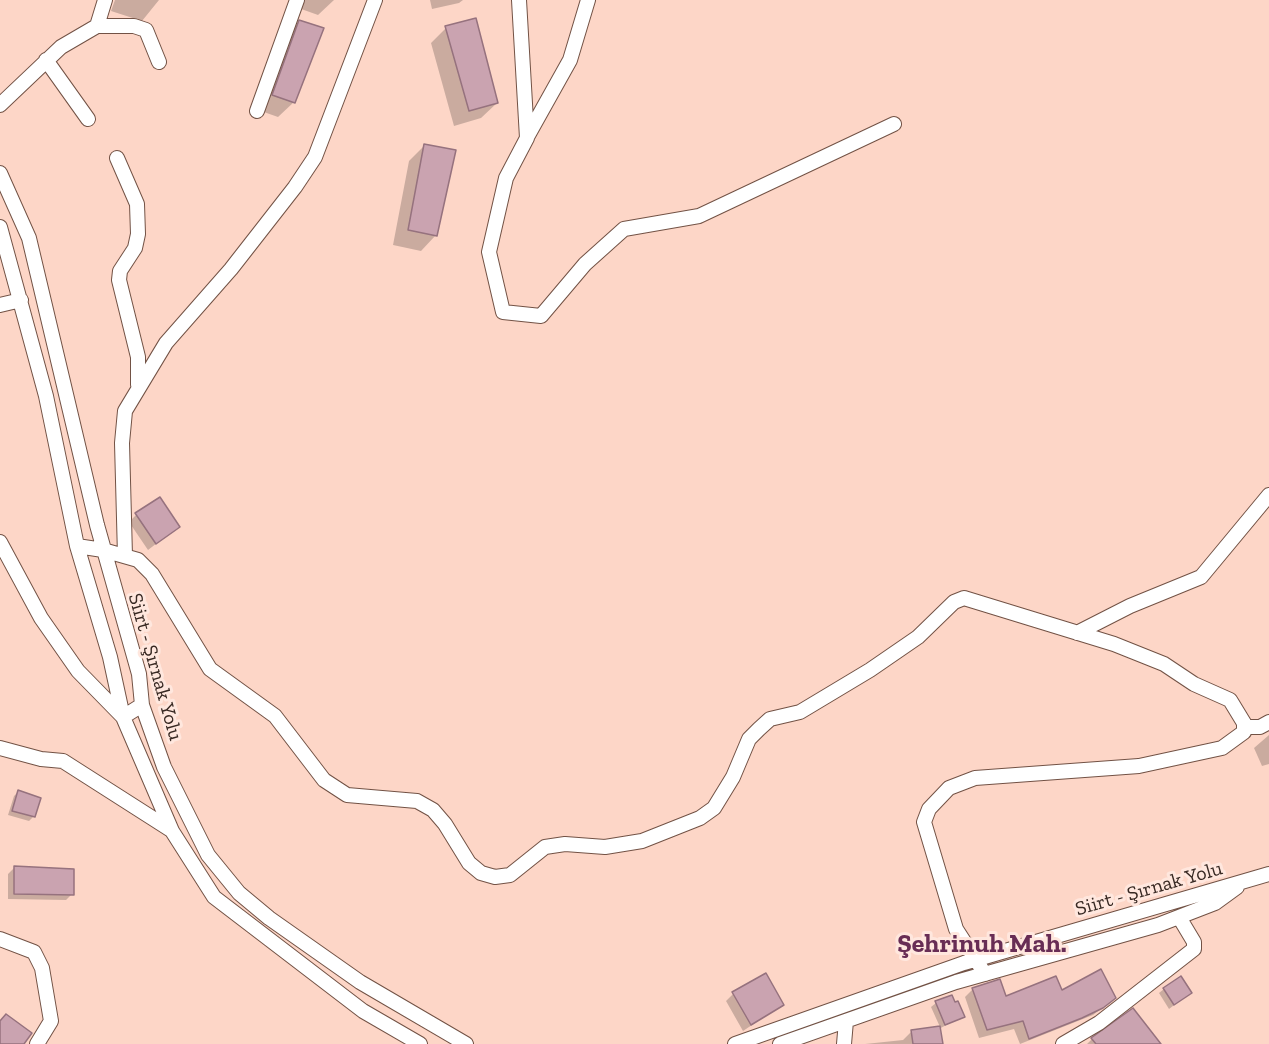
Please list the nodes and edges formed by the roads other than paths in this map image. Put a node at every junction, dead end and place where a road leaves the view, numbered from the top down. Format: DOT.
graph roads {
  1 [pos="105,0"];
  2 [pos="297,0"];
  3 [pos="375,0"];
  4 [pos="519,0"];
  5 [pos="588,0"];
  6 [pos="97,26"];
  7 [pos="46,60"];
  8 [pos="159,62"];
  9 [pos="0,105"];
  10 [pos="257,111"];
  11 [pos="88,119"];
  12 [pos="894,124"];
  13 [pos="527,138"];
  14 [pos="117,158"];
  15 [pos="0,173"];
  16 [pos="0,227"];
  17 [pos="21,300"];
  18 [pos="0,305"];
  19 [pos="138,387"];
  20 [pos="1269,495"];
  21 [pos="0,542"];
  22 [pos="77,546"];
  23 [pos="104,550"];
  24 [pos="125,556"];
  25 [pos="1077,633"];
  26 [pos="142,705"];
  27 [pos="123,717"];
  28 [pos="1269,722"];
  29 [pos="1244,727"];
  30 [pos="0,748"];
  31 [pos="172,831"];
  32 [pos="1269,874"];
  33 [pos="1244,882"];
  34 [pos="1179,917"];
  35 [pos="0,939"];
  36 [pos="974,960"];
  37 [pos="985,974"];
  38 [pos="846,1021"];
  39 [pos="38,1044"];
  40 [pos="420,1044"];
  41 [pos="466,1044"];
  42 [pos="735,1044"];
  43 [pos="780,1044"];
  44 [pos="844,1044"];
  45 [pos="1063,1044"];
  1 -- 6 [label="street"];
  2 -- 10 [label="street"];
  3 -- 19 [label="street"];
  4 -- 13 [label="street"];
  5 -- 13 [label="street"];
  6 -- 7 [label="street"];
  6 -- 8 [label="street"];
  7 -- 9 [label="street"];
  7 -- 11 [label="street"];
  12 -- 13 [label="street"];
  14 -- 19 [label="street"];
  15 -- 23 [label="street, Siirt - Şırnak Yolu"];
  16 -- 17 [label="street, Siirt - Şırnak Yolu"];
  17 -- 18 [label="street"];
  17 -- 22 [label="street, Siirt - Şırnak Yolu"];
  19 -- 24 [label="street"];
  20 -- 25 [label="street"];
  21 -- 27 [label="street"];
  22 -- 23 [label="street"];
  22 -- 27 [label="street, Siirt - Şırnak Yolu"];
  23 -- 24 [label="street"];
  23 -- 26 [label="street, Siirt - Şırnak Yolu"];
  24 -- 25 [label="street"];
  25 -- 29 [label="street"];
  26 -- 27 [label="street"];
  26 -- 41 [label="street, Siirt - Şırnak Yolu"];
  27 -- 31 [label="street, Siirt - Şırnak Yolu"];
  28 -- 29 [label="street"];
  29 -- 36 [label="street"];
  30 -- 31 [label="street"];
  31 -- 40 [label="street, Siirt - Şırnak Yolu"];
  32 -- 33 [label="street, Siirt - Şırnak Yolu"];
  33 -- 34 [label="street, Siirt - Şırnak Yolu"];
  33 -- 36 [label="street, Siirt - Şırnak Yolu"];
  34 -- 37 [label="street, Siirt - Şırnak Yolu"];
  34 -- 45 [label="street"];
  35 -- 39 [label="street"];
  36 -- 37 [label="street"];
  36 -- 42 [label="street, Siirt - Şırnak Yolu"];
  37 -- 38 [label="street, Siirt - Şırnak Yolu"];
  38 -- 43 [label="street, Siirt - Şırnak Yolu"];
  38 -- 44 [label="street"];
}
